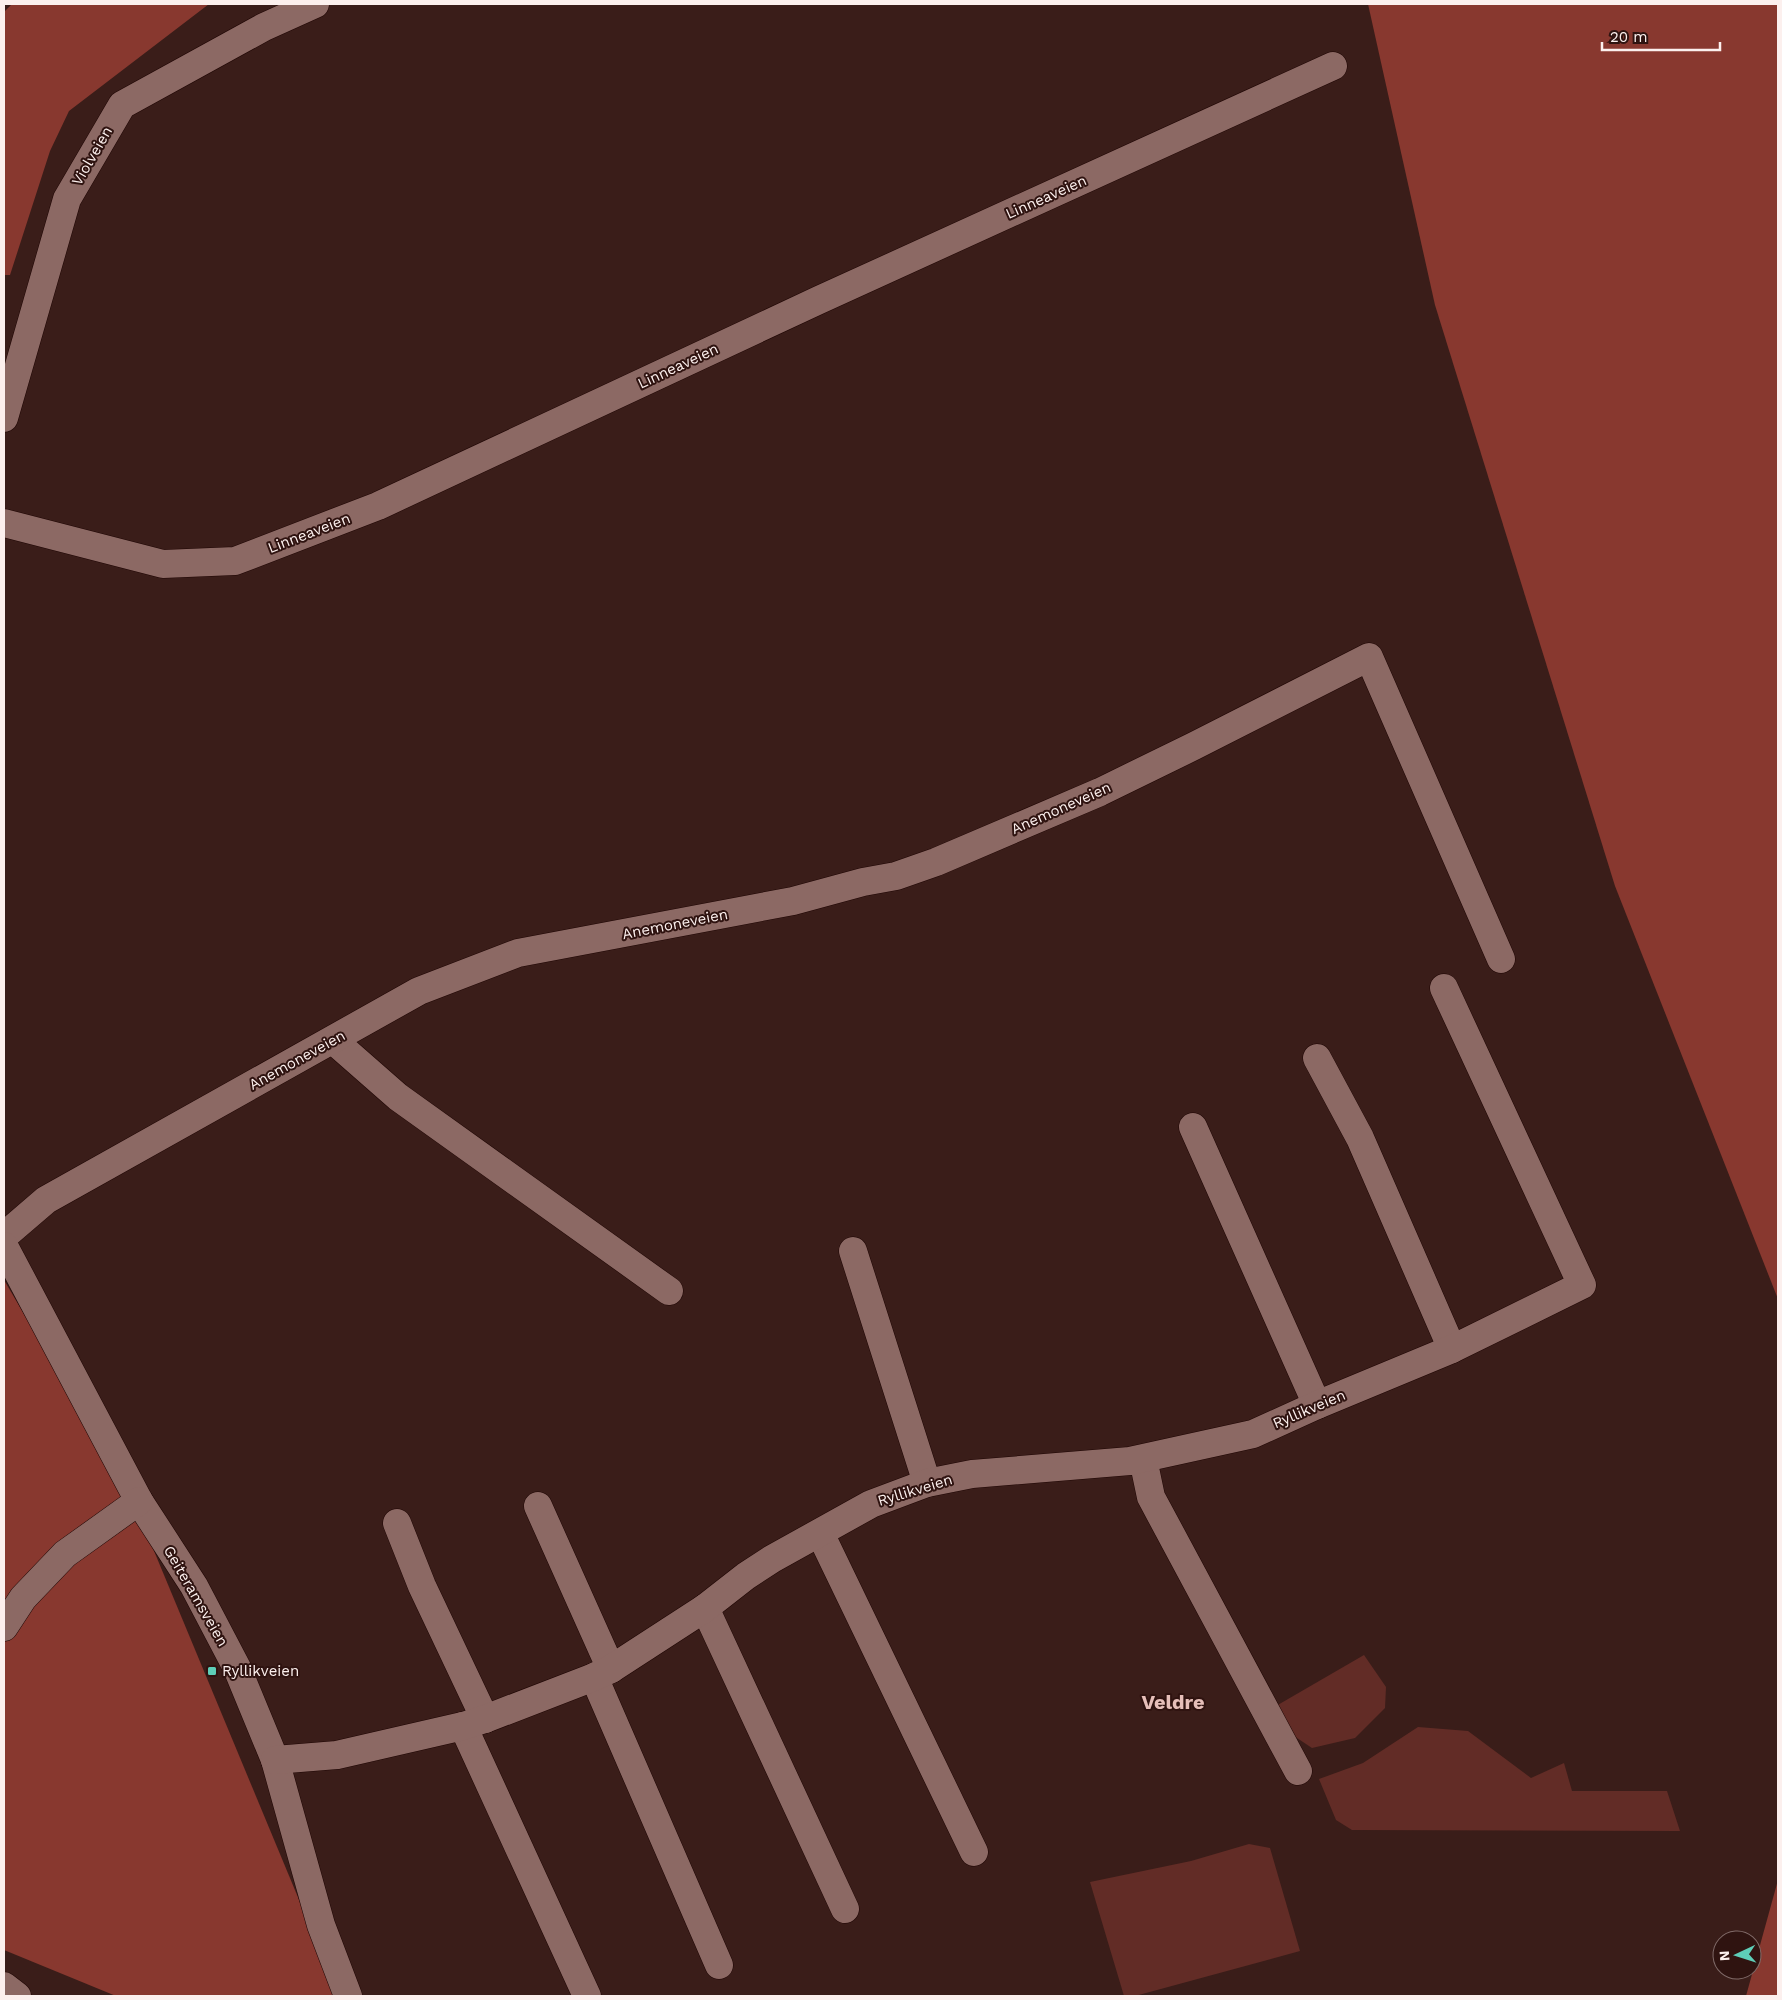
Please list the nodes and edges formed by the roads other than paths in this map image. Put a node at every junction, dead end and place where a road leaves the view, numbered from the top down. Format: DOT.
graph roads {
  1 [pos="315,4"];
  2 [pos="1333,66"];
  3 [pos="4,418"];
  4 [pos="4,523"];
  5 [pos="1501,959"];
  6 [pos="1444,988"];
  7 [pos="333,1040"];
  8 [pos="1317,1058"];
  9 [pos="1193,1126"];
  10 [pos="4,1236"];
  11 [pos="4,1246"];
  12 [pos="853,1251"];
  13 [pos="669,1291"];
  14 [pos="1452,1348"];
  15 [pos="1317,1405"];
  16 [pos="1143,1459"];
  17 [pos="927,1483"];
  18 [pos="139,1501"];
  19 [pos="538,1506"];
  20 [pos="397,1523"];
  21 [pos="820,1533"];
  22 [pos="705,1608"];
  23 [pos="4,1627"];
  24 [pos="603,1673"];
  25 [pos="474,1723"];
  26 [pos="275,1760"];
  27 [pos="1298,1771"];
  28 [pos="974,1852"];
  29 [pos="845,1909"];
  30 [pos="719,1965"];
  31 [pos="4,1986"];
  32 [pos="17,1996"];
  33 [pos="348,1996"];
  34 [pos="587,1996"];
  1 -- 3 [label="street, Violveien"];
  2 -- 4 [label="street, Linneaveien"];
  5 -- 7 [label="street, Anemoneveien"];
  6 -- 14 [label="street, Ryllikveien"];
  7 -- 10 [label="street, Anemoneveien"];
  7 -- 13 [label="street"];
  8 -- 14 [label="street"];
  9 -- 15 [label="street"];
  11 -- 18 [label="street, Geiteramsveien"];
  12 -- 17 [label="street"];
  14 -- 15 [label="street, Ryllikveien"];
  15 -- 16 [label="street, Ryllikveien"];
  16 -- 17 [label="street, Ryllikveien"];
  16 -- 27 [label="street"];
  17 -- 21 [label="street, Ryllikveien"];
  18 -- 23 [label="street"];
  18 -- 26 [label="street, Geiteramsveien"];
  19 -- 24 [label="street"];
  20 -- 25 [label="street"];
  21 -- 22 [label="street, Ryllikveien"];
  21 -- 28 [label="street"];
  22 -- 24 [label="street, Ryllikveien"];
  22 -- 29 [label="street"];
  24 -- 25 [label="street, Ryllikveien"];
  24 -- 30 [label="street"];
  25 -- 26 [label="street, Ryllikveien"];
  25 -- 34 [label="street"];
  26 -- 33 [label="street, Geiteramsveien"];
  31 -- 32 [label="street"];
}
